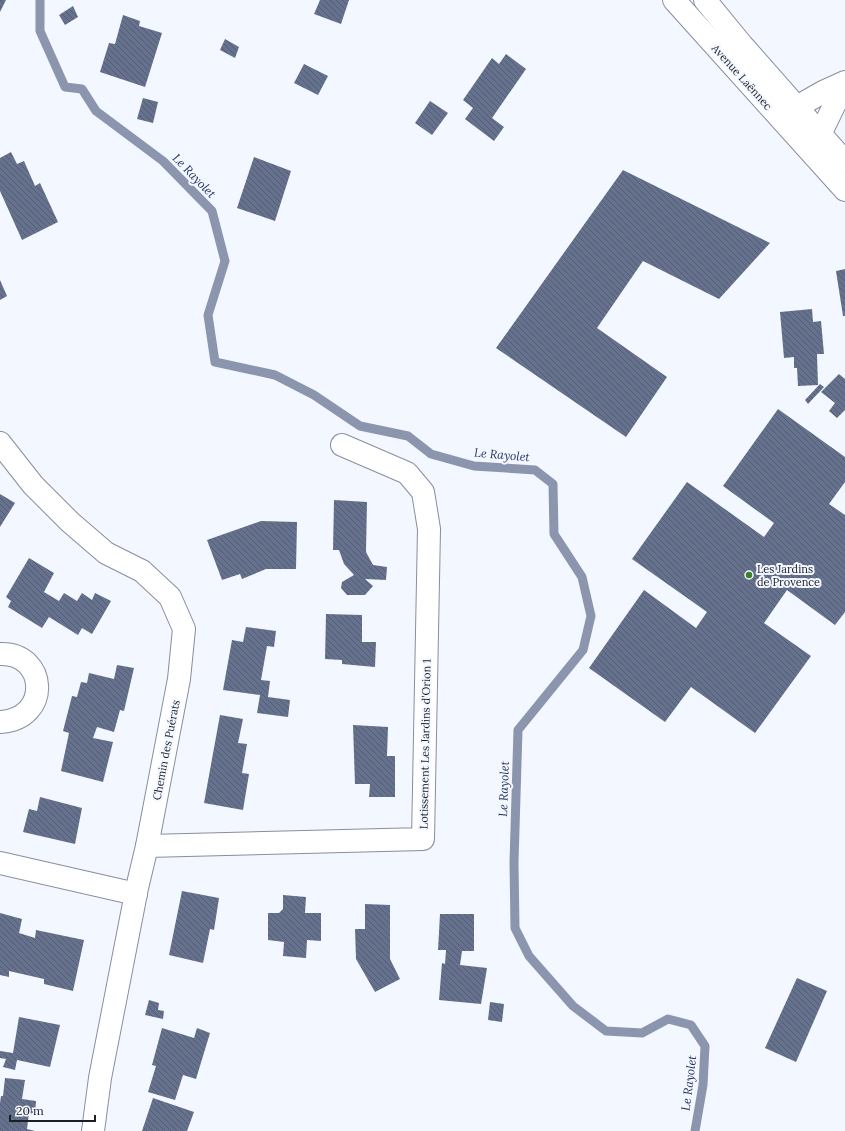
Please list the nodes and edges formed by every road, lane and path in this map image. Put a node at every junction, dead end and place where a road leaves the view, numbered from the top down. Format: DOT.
graph roads {
  1 [pos="674,0"];
  2 [pos="705,0"];
  3 [pos="845,83"];
  4 [pos="787,112"];
  5 [pos="816,144"];
  6 [pos="845,162"];
  7 [pos="845,190"];
  8 [pos="0,443"];
  9 [pos="342,445"];
  10 [pos="0,654"];
  11 [pos="0,722"];
  12 [pos="148,846"];
  13 [pos="0,863"];
  14 [pos="136,894"];
  15 [pos="93,1131"];
  1 -- 4 [label="street, Avenue Laënnec"];
  2 -- 4 [label="street, Avenue Laënnec"];
  3 -- 4 [label="street"];
  3 -- 5 [label="street"];
  4 -- 5 [label="street, Avenue Laënnec"];
  5 -- 6 [label="street"];
  5 -- 7 [label="street"];
  8 -- 12 [label="street, Chemin des Puérats"];
  9 -- 12 [label="street, Lotissement Les Jardins d'Orion 1"];
  10 -- 11 [label="street"];
  12 -- 14 [label="street, Chemin des Puérats"];
  13 -- 14 [label="street"];
  14 -- 15 [label="street, Chemin des Puérats"];
}
